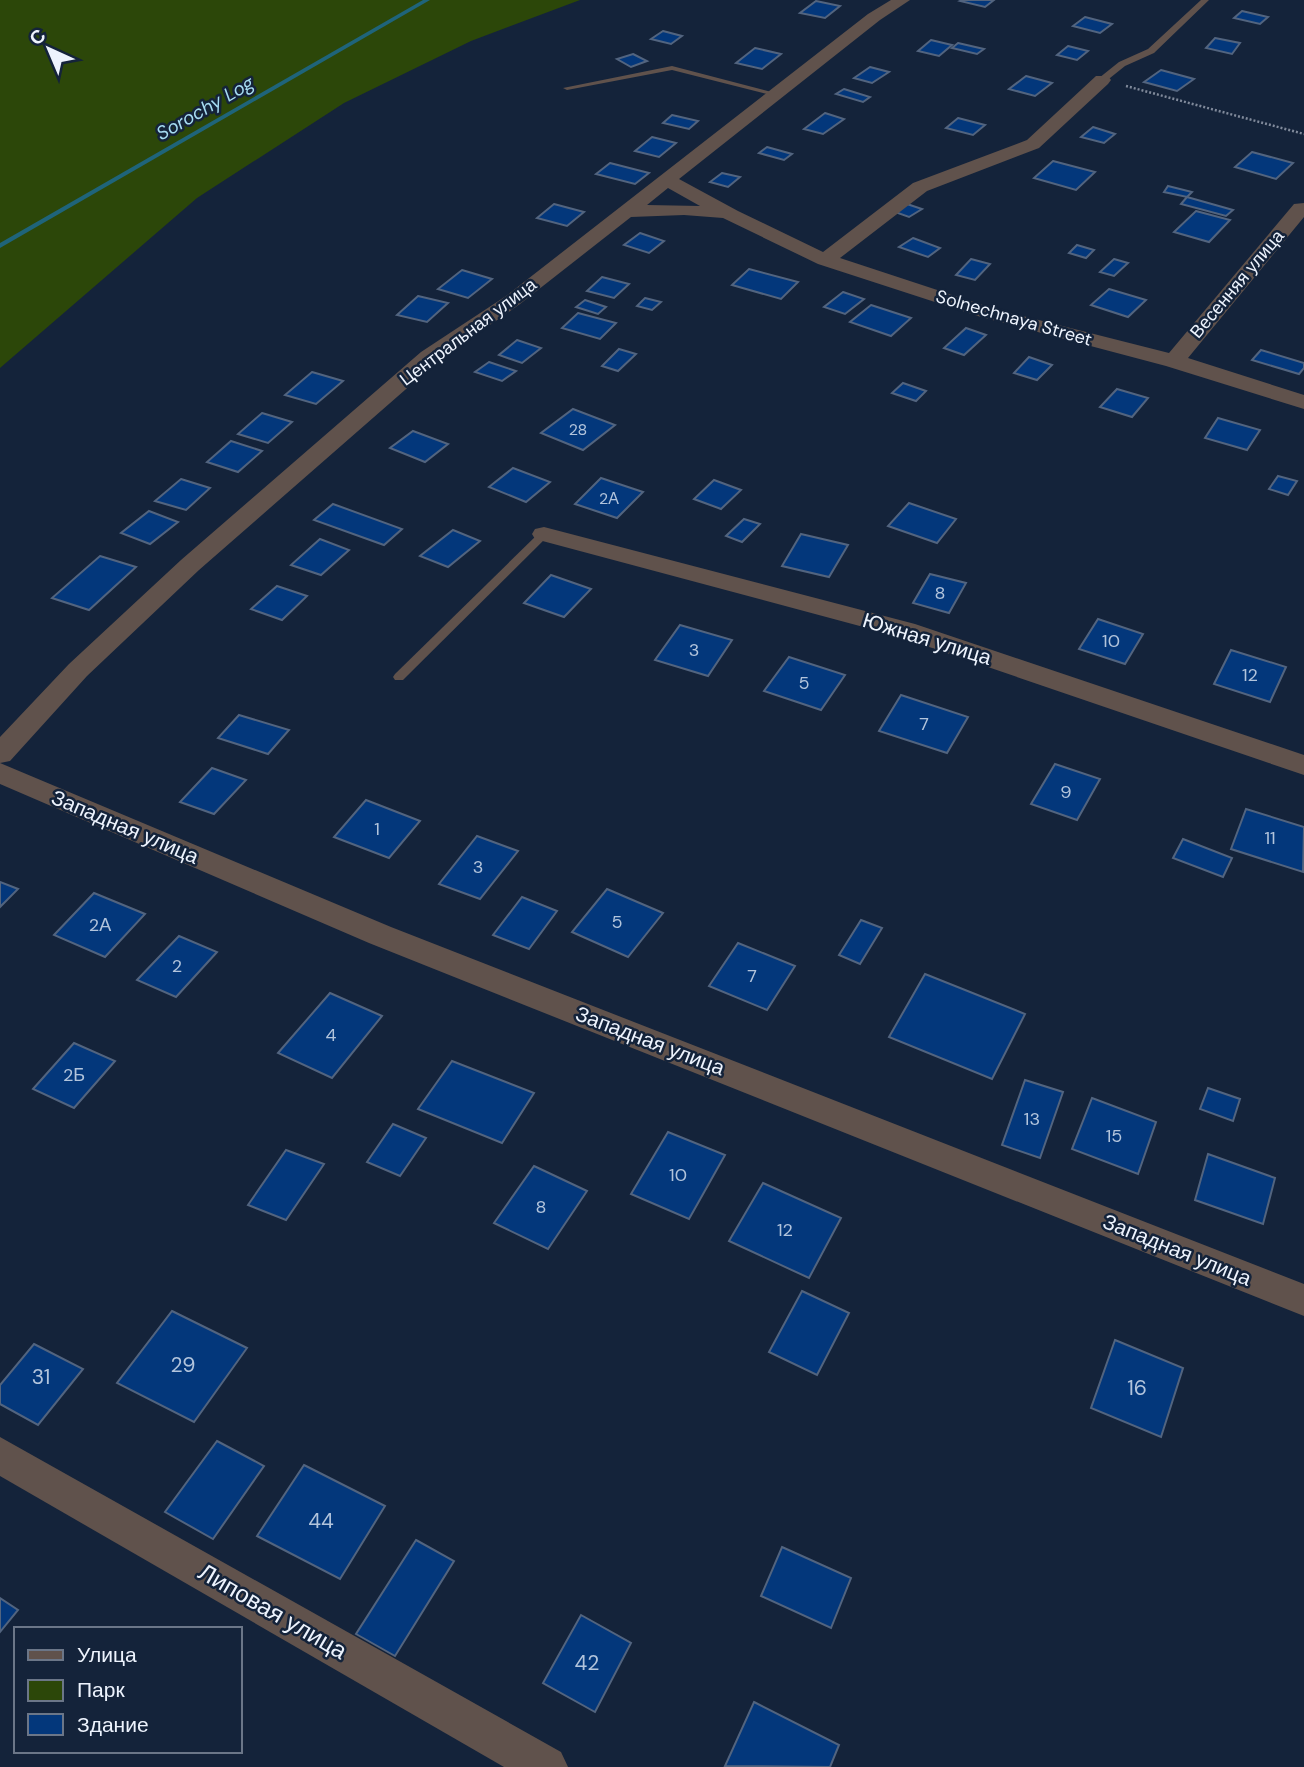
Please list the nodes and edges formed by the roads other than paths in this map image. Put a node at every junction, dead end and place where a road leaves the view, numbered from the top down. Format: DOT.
graph roads {
  1 [pos="902,0"];
  2 [pos="1205,0"];
  3 [pos="1102,80"];
  4 [pos="567,88"];
  5 [pos="775,94"];
  6 [pos="667,180"];
  7 [pos="1301,208"];
  8 [pos="625,211"];
  9 [pos="732,215"];
  10 [pos="825,260"];
  11 [pos="1174,361"];
  12 [pos="1304,402"];
  13 [pos="544,534"];
  14 [pos="399,677"];
  15 [pos="0,754"];
  16 [pos="1304,765"];
  17 [pos="0,773"];
  18 [pos="1304,1300"];
  19 [pos="0,1455"];
  20 [pos="546,1767"];
  1 -- 5 [label="street, Центральная улица"];
  2 -- 3 [label="lane"];
  3 -- 10 [label="street"];
  4 -- 5 [label="lane"];
  5 -- 6 [label="street, Центральная улица"];
  6 -- 8 [label="street, Центральная улица"];
  6 -- 9 [label="street, Solnechnaya Street"];
  7 -- 11 [label="street, Весенняя улица"];
  8 -- 9 [label="street"];
  8 -- 15 [label="street, Центральная улица"];
  9 -- 10 [label="street, Solnechnaya Street"];
  10 -- 11 [label="street, Solnechnaya Street"];
  11 -- 12 [label="street, Solnechnaya Street"];
  13 -- 14 [label="lane"];
  13 -- 16 [label="street, Южная улица"];
  17 -- 18 [label="street, Западная улица"];
  19 -- 20 [label="street, Липовая улица"];
}
